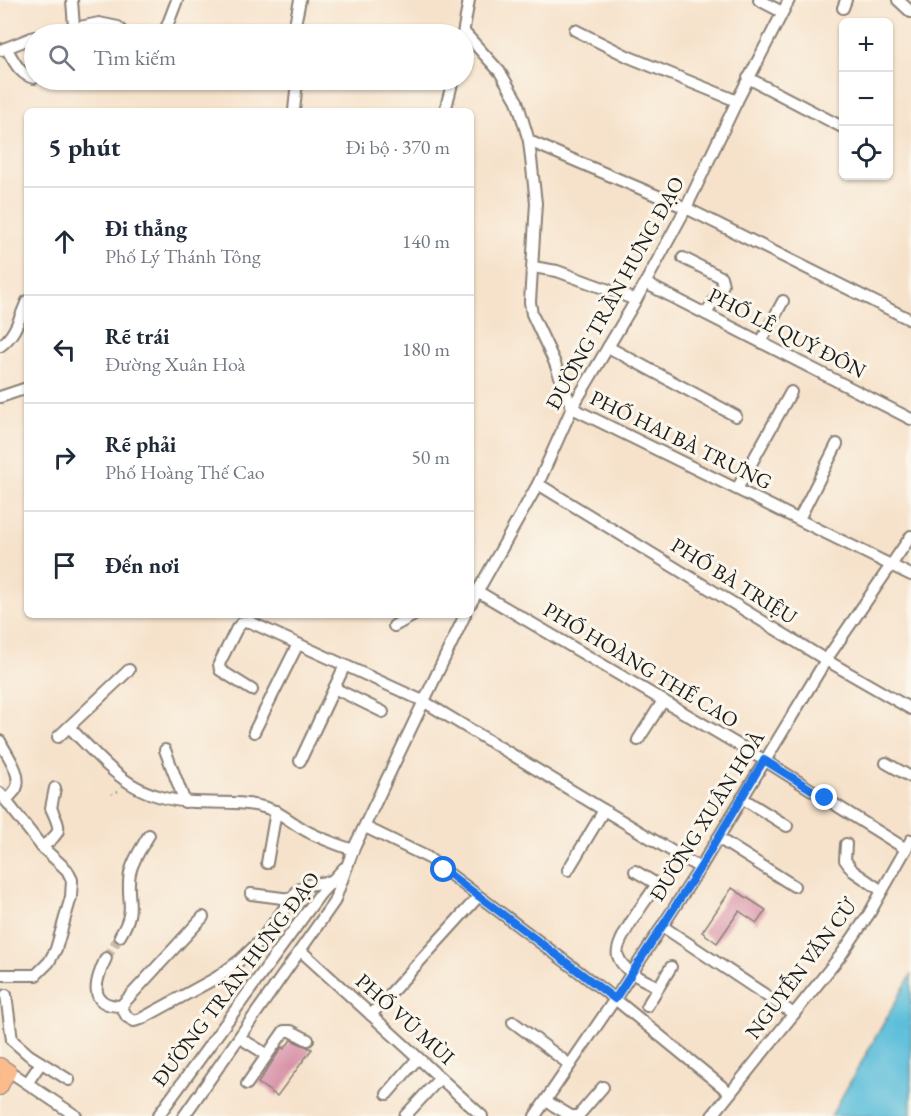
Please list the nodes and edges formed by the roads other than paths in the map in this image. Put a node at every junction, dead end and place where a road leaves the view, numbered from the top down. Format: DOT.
graph roads {
  1 [pos="72,0"];
  2 [pos="177,0"];
  3 [pos="300,0"];
  4 [pos="469,0"];
  5 [pos="759,0"];
  6 [pos="789,0"];
  7 [pos="897,0"];
  8 [pos="782,12"];
  9 [pos="911,12"];
  10 [pos="74,24"];
  11 [pos="93,24"];
  12 [pos="112,24"];
  13 [pos="168,24"];
  14 [pos="295,24"];
  15 [pos="465,24"];
  16 [pos="575,30"];
  17 [pos="24,41"];
  18 [pos="474,45"];
  19 [pos="3,49"];
  20 [pos="24,74"];
  21 [pos="748,78"];
  22 [pos="296,90"];
  23 [pos="450,90"];
  24 [pos="737,101"];
  25 [pos="294,108"];
  26 [pos="446,108"];
  27 [pos="839,126"];
  28 [pos="529,141"];
  29 [pos="686,208"];
  30 [pos="683,258"];
  31 [pos="533,267"];
  32 [pos="645,283"];
  33 [pos="636,300"];
  34 [pos="783,301"];
  35 [pos="24,307"];
  36 [pos="706,314"];
  37 [pos="911,320"];
  38 [pos="761,342"];
  39 [pos="0,346"];
  40 [pos="608,347"];
  41 [pos="24,389"];
  42 [pos="791,392"];
  43 [pos="0,397"];
  44 [pos="572,408"];
  45 [pos="736,416"];
  46 [pos="910,416"];
  47 [pos="837,444"];
  48 [pos="538,484"];
  49 [pos="737,489"];
  50 [pos="798,519"];
  51 [pos="911,536"];
  52 [pos="891,564"];
  53 [pos="911,575"];
  54 [pos="477,591"];
  55 [pos="474,596"];
  56 [pos="409,618"];
  57 [pos="464,618"];
  58 [pos="394,626"];
  59 [pos="298,644"];
  60 [pos="826,660"];
  61 [pos="345,665"];
  62 [pos="129,670"];
  63 [pos="334,688"];
  64 [pos="252,690"];
  65 [pos="663,700"];
  66 [pos="423,701"];
  67 [pos="911,709"];
  68 [pos="383,712"];
  69 [pos="69,727"];
  70 [pos="254,732"];
  71 [pos="58,736"];
  72 [pos="638,740"];
  73 [pos="0,741"];
  74 [pos="165,750"];
  75 [pos="764,760"];
  76 [pos="300,761"];
  77 [pos="886,763"];
  78 [pos="911,777"];
  79 [pos="55,788"];
  80 [pos="3,797"];
  81 [pos="742,798"];
  82 [pos="185,802"];
  83 [pos="604,810"];
  84 [pos="276,811"];
  85 [pos="787,826"];
  86 [pos="365,827"];
  87 [pos="149,835"];
  88 [pos="718,838"];
  89 [pos="846,844"];
  90 [pos="909,844"];
  91 [pos="42,847"];
  92 [pos="353,850"];
  93 [pos="267,862"];
  94 [pos="346,866"];
  95 [pos="700,868"];
  96 [pos="568,870"];
  97 [pos="635,871"];
  98 [pos="332,881"];
  99 [pos="794,886"];
  100 [pos="882,891"];
  101 [pos="251,894"];
  102 [pos="478,897"];
  103 [pos="290,899"];
  104 [pos="203,916"];
  105 [pos="662,926"];
  106 [pos="120,936"];
  107 [pos="301,951"];
  108 [pos="106,958"];
  109 [pos="671,967"];
  110 [pos="632,973"];
  111 [pos="0,975"];
  112 [pos="658,987"];
  113 [pos="6,995"];
  114 [pos="615,999"];
  115 [pos="121,1006"];
  116 [pos="646,1006"];
  117 [pos="794,1014"];
  118 [pos="372,1015"];
  119 [pos="513,1022"];
  120 [pos="240,1038"];
  121 [pos="308,1040"];
  122 [pos="266,1054"];
  123 [pos="418,1058"];
  124 [pos="41,1063"];
  125 [pos="570,1065"];
  126 [pos="5,1068"];
  127 [pos="440,1078"];
  128 [pos="69,1080"];
  129 [pos="28,1082"];
  130 [pos="247,1084"];
  131 [pos="603,1087"];
  132 [pos="0,1088"];
  133 [pos="730,1093"];
  134 [pos="387,1094"];
  135 [pos="546,1101"];
  136 [pos="76,1116"];
  137 [pos="158,1116"];
  138 [pos="184,1116"];
  139 [pos="405,1116"];
  140 [pos="482,1116"];
  141 [pos="535,1116"];
  142 [pos="712,1116"];
  1 -- 10 [label="street"];
  2 -- 13 [label="street"];
  3 -- 14 [label="street"];
  4 -- 15 [label="street"];
  5 -- 8 [label="street"];
  6 -- 8 [label="street, ĐƯỜNG TRẦN HƯNG ĐẠO"];
  7 -- 9 [label="street"];
  8 -- 21 [label="street, ĐƯỜNG TRẦN HƯNG ĐẠO"];
  11 -- 12 [label="street"];
  16 -- 24 [label="street"];
  17 -- 19 [label="street"];
  18 -- 28 [label="street, PHỐ HAI BÀ TRƯNG"];
  19 -- 20 [label="street"];
  21 -- 24 [label="street, ĐƯỜNG TRẦN HƯNG ĐẠO"];
  21 -- 27 [label="street"];
  22 -- 25 [label="street"];
  23 -- 26 [label="street"];
  24 -- 29 [label="street, ĐƯỜNG TRẦN HƯNG ĐẠO"];
  28 -- 29 [label="street"];
  28 -- 31 [label="street, PHỐ HAI BÀ TRƯNG"];
  29 -- 32 [label="street, ĐƯỜNG TRẦN HƯNG ĐẠO"];
  29 -- 37 [label="street"];
  30 -- 36 [label="street"];
  31 -- 33 [label="street"];
  31 -- 44 [label="street, PHỐ HAI BÀ TRƯNG"];
  32 -- 33 [label="street, ĐƯỜNG TRẦN HƯNG ĐẠO"];
  32 -- 36 [label="street, PHỐ LÊ QUÝ ĐÔN"];
  33 -- 40 [label="street, ĐƯỜNG TRẦN HƯNG ĐẠO"];
  34 -- 38 [label="street"];
  35 -- 39 [label="street"];
  36 -- 38 [label="street, PHỐ LÊ QUÝ ĐÔN"];
  38 -- 46 [label="street, PHỐ LÊ QUÝ ĐÔN"];
  40 -- 44 [label="street, ĐƯỜNG TRẦN HƯNG ĐẠO"];
  40 -- 45 [label="street"];
  41 -- 43 [label="street"];
  42 -- 49 [label="street"];
  44 -- 48 [label="street, ĐƯỜNG TRẦN HƯNG ĐẠO"];
  44 -- 49 [label="street, PHỐ HAI BÀ TRƯNG"];
  47 -- 50 [label="street"];
  48 -- 54 [label="street, ĐƯỜNG TRẦN HƯNG ĐẠO"];
  48 -- 60 [label="street, PHỐ BÀ TRIỆU"];
  49 -- 50 [label="street, PHỐ HAI BÀ TRƯNG"];
  50 -- 52 [label="street, PHỐ HAI BÀ TRƯNG"];
  51 -- 52 [label="street, ĐƯỜNG XUÂN HOÀ"];
  52 -- 53 [label="street, PHỐ HAI BÀ TRƯNG"];
  52 -- 60 [label="street, ĐƯỜNG XUÂN HOÀ"];
  54 -- 55 [label="street, ĐƯỜNG TRẦN HƯNG ĐẠO"];
  54 -- 65 [label="street, PHỐ HOÀNG THẾ CAO"];
  56 -- 58 [label="street"];
  57 -- 66 [label="street, ĐƯỜNG TRẦN HƯNG ĐẠO"];
  59 -- 61 [label="street"];
  59 -- 64 [label="street"];
  59 -- 70 [label="street"];
  60 -- 67 [label="street, PHỐ BÀ TRIỆU"];
  60 -- 75 [label="street, ĐƯỜNG XUÂN HOÀ"];
  61 -- 63 [label="street"];
  61 -- 66 [label="street"];
  62 -- 69 [label="street"];
  63 -- 68 [label="street"];
  63 -- 76 [label="street"];
  65 -- 72 [label="street"];
  65 -- 75 [label="street, PHỐ HOÀNG THẾ CAO"];
  66 -- 83 [label="street"];
  66 -- 86 [label="street, ĐƯỜNG TRẦN HƯNG ĐẠO"];
  69 -- 71 [label="street"];
  69 -- 82 [label="street"];
  73 -- 80 [label="street"];
  74 -- 82 [label="street"];
  75 -- 81 [label="street, ĐƯỜNG XUÂN HOÀ"];
  75 -- 90 [label="street, PHỐ HOÀNG THẾ CAO"];
  77 -- 78 [label="street"];
  79 -- 91 [label="street"];
  80 -- 91 [label="street"];
  81 -- 85 [label="street"];
  81 -- 88 [label="street, ĐƯỜNG XUÂN HOÀ"];
  82 -- 84 [label="street"];
  83 -- 95 [label="street"];
  83 -- 96 [label="street"];
  84 -- 92 [label="street"];
  84 -- 93 [label="street"];
  86 -- 92 [label="street, ĐƯỜNG TRẦN HƯNG ĐẠO"];
  86 -- 102 [label="street"];
  87 -- 106 [label="street"];
  88 -- 95 [label="street, ĐƯỜNG XUÂN HOÀ"];
  88 -- 99 [label="street"];
  89 -- 100 [label="street"];
  90 -- 100 [label="street, NGUYỄN VĂN CỪ"];
  91 -- 111 [label="street"];
  92 -- 94 [label="street, ĐƯỜNG TRẦN HƯNG ĐẠO"];
  94 -- 98 [label="street, ĐƯỜNG TRẦN HƯNG ĐẠO"];
  94 -- 107 [label="street, ĐƯỜNG TRẦN HƯNG ĐẠO"];
  95 -- 105 [label="street, ĐƯỜNG XUÂN HOÀ"];
  97 -- 110 [label="street"];
  98 -- 103 [label="street"];
  98 -- 137 [label="street, ĐƯỜNG TRẦN HƯNG ĐẠO"];
  100 -- 117 [label="street, NGUYỄN VĂN CỪ"];
  101 -- 103 [label="street"];
  102 -- 114 [label="street"];
  102 -- 118 [label="street"];
  103 -- 115 [label="street"];
  104 -- 115 [label="street"];
  105 -- 110 [label="street, ĐƯỜNG XUÂN HOÀ"];
  105 -- 117 [label="street"];
  107 -- 118 [label="street, PHỐ VŨ MÙI"];
  107 -- 120 [label="street, ĐƯỜNG TRẦN HƯNG ĐẠO"];
  108 -- 115 [label="street"];
  109 -- 112 [label="street"];
  110 -- 112 [label="street"];
  110 -- 114 [label="street, ĐƯỜNG XUÂN HOÀ"];
  112 -- 116 [label="street"];
  113 -- 124 [label="street"];
  114 -- 125 [label="street, ĐƯỜNG XUÂN HOÀ"];
  114 -- 133 [label="street"];
  117 -- 133 [label="street, NGUYỄN VĂN CỪ"];
  118 -- 123 [label="street, PHỐ VŨ MÙI"];
  119 -- 125 [label="street"];
  120 -- 122 [label="street"];
  120 -- 138 [label="street, ĐƯỜNG TRẦN HƯNG ĐẠO"];
  121 -- 122 [label="street"];
  122 -- 130 [label="street"];
  123 -- 127 [label="street, PHỐ VŨ MÙI"];
  123 -- 134 [label="street"];
  124 -- 128 [label="street"];
  124 -- 129 [label="street"];
  125 -- 135 [label="street, ĐƯỜNG XUÂN HOÀ"];
  126 -- 129 [label="street"];
  126 -- 132 [label="main road"];
  127 -- 139 [label="street"];
  127 -- 140 [label="street, PHỐ VŨ MÙI"];
  129 -- 136 [label="street"];
  131 -- 135 [label="street"];
  133 -- 142 [label="street, NGUYỄN VĂN CỪ"];
  135 -- 141 [label="street, ĐƯỜNG XUÂN HOÀ"];
}
